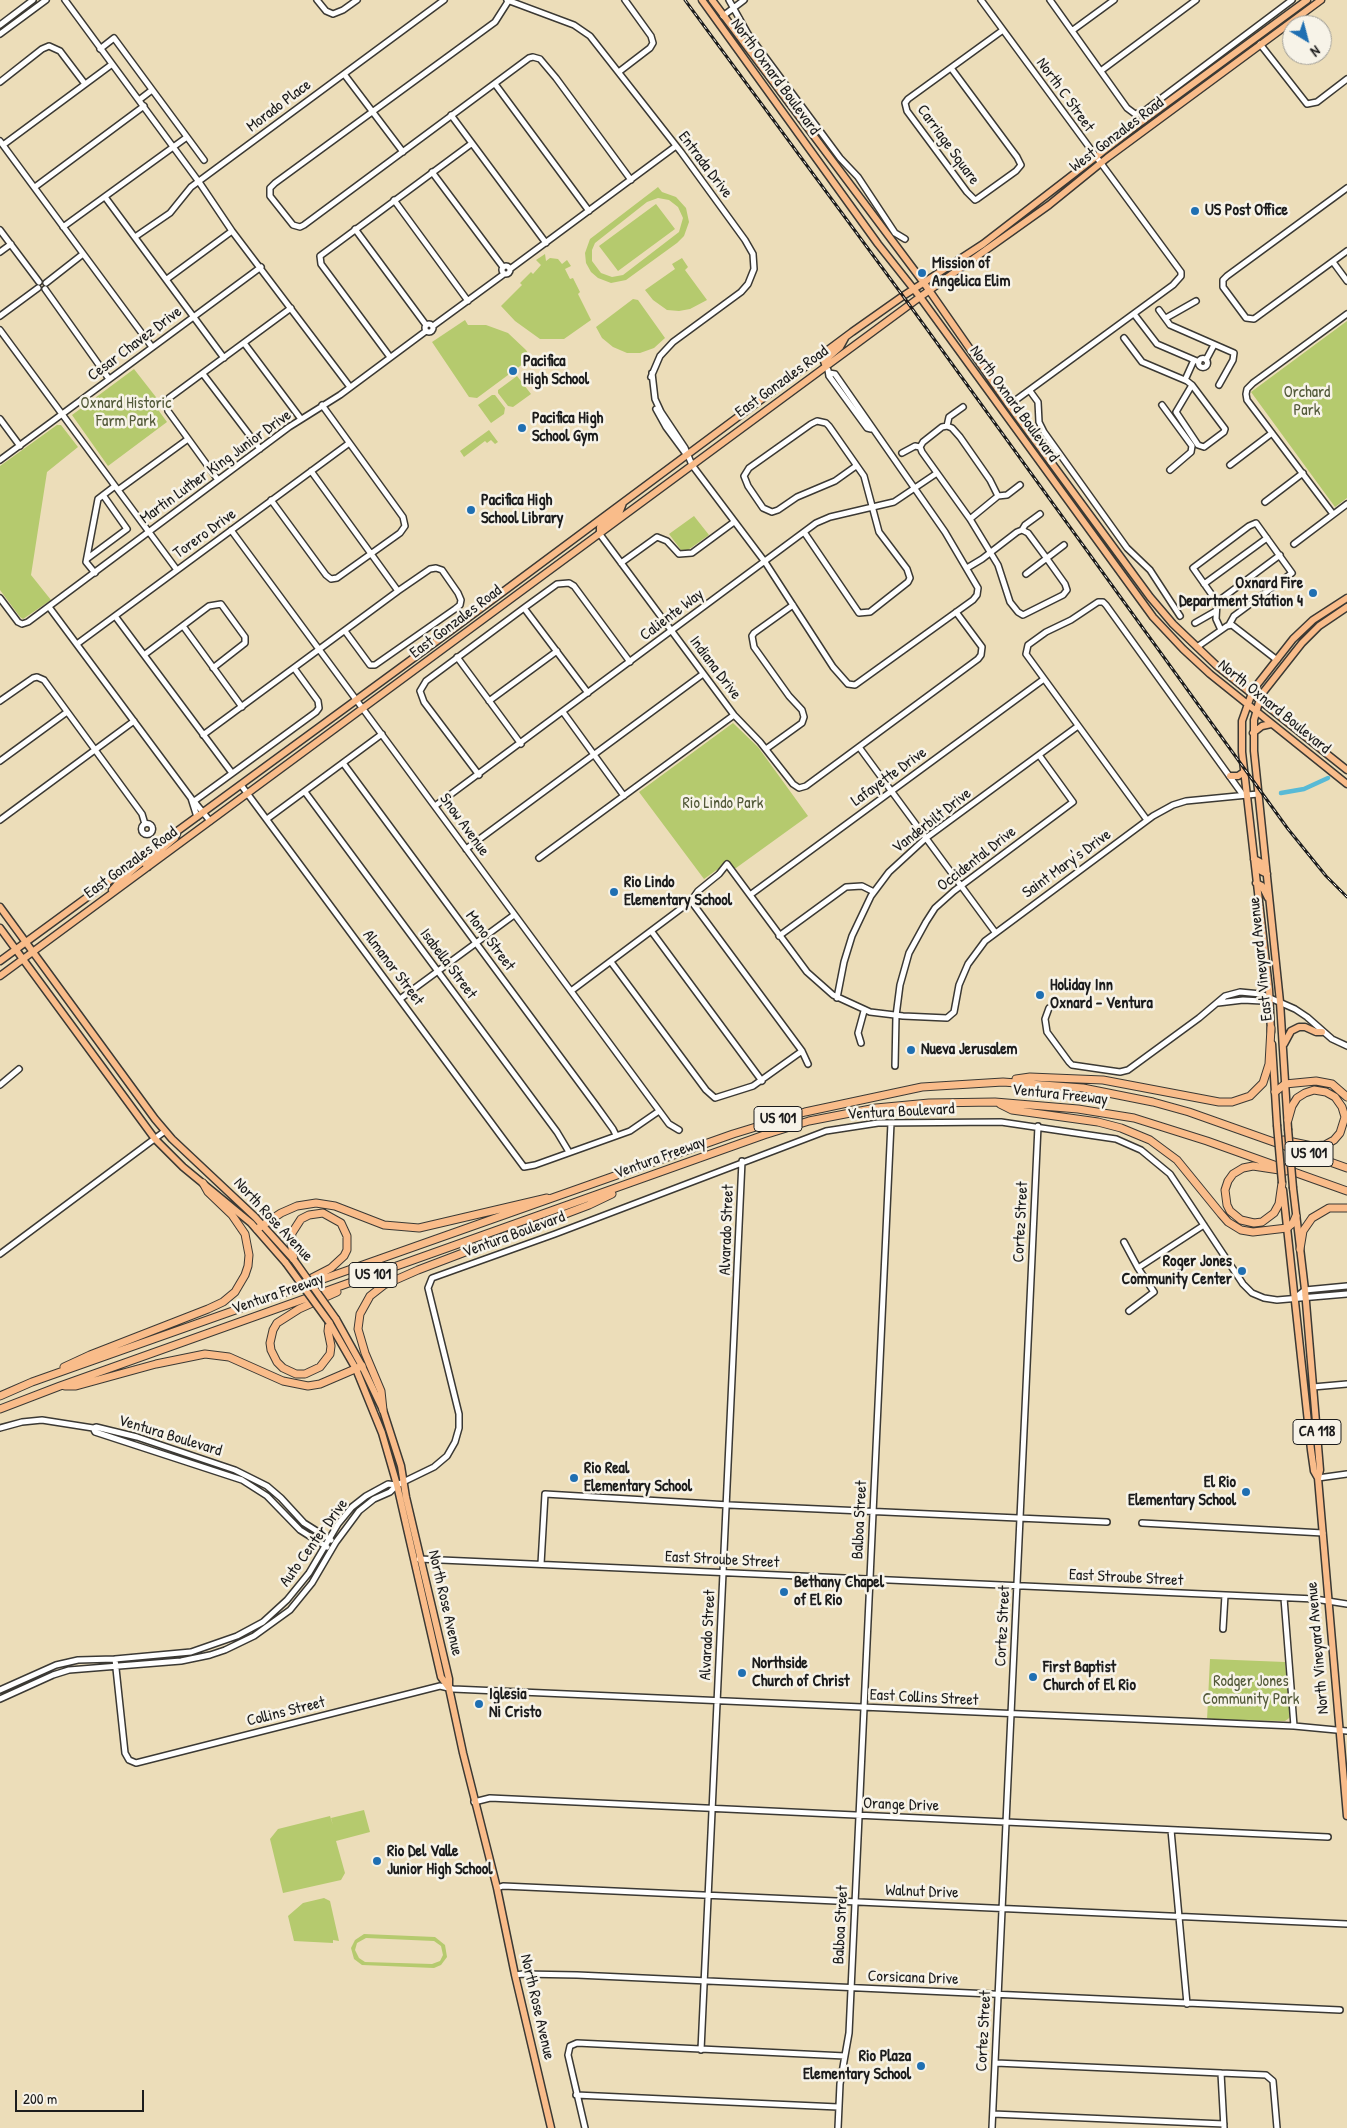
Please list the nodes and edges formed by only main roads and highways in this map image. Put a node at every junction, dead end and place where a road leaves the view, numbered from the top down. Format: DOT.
graph roads {
  1 [pos="702,0"];
  2 [pos="712,0"];
  3 [pos="1307,0"];
  4 [pos="1321,0"];
  5 [pos="709,10"];
  6 [pos="723,16"];
  7 [pos="733,42"];
  8 [pos="839,188"];
  9 [pos="852,188"];
  10 [pos="1023,214"];
  11 [pos="1028,220"];
  12 [pos="924,283"];
  13 [pos="914,289"];
  14 [pos="929,291"];
  15 [pos="920,297"];
  16 [pos="845,337"];
  17 [pos="828,370"];
  18 [pos="992,396"];
  19 [pos="1009,405"];
  20 [pos="1014,428"];
  21 [pos="624,502"];
  22 [pos="594,524"];
  23 [pos="599,533"];
  24 [pos="548,571"];
  25 [pos="1127,583"];
  26 [pos="1142,587"];
  27 [pos="1347,598"];
  28 [pos="1347,607"];
  29 [pos="1327,610"];
  30 [pos="1332,616"];
  31 [pos="1251,693"];
  32 [pos="1259,699"];
  33 [pos="1247,703"];
  34 [pos="1256,711"];
  35 [pos="1271,724"];
  36 [pos="1254,733"];
  37 [pos="1347,770"];
  38 [pos="1244,772"];
  39 [pos="1230,776"];
  40 [pos="1347,784"];
  41 [pos="179,830"];
  42 [pos="140,858"];
  43 [pos="1254,859"];
  44 [pos="148,867"];
  45 [pos="1267,874"];
  46 [pos="1256,882"];
  47 [pos="108,896"];
  48 [pos="1270,899"];
  49 [pos="0,907"];
  50 [pos="0,928"];
  51 [pos="26,942"];
  52 [pos="16,950"];
  53 [pos="34,951"];
  54 [pos="23,959"];
  55 [pos="0,961"];
  56 [pos="0,976"];
  57 [pos="1271,1028"];
  58 [pos="1322,1032"];
  59 [pos="1283,1045"];
  60 [pos="1003,1082"];
  61 [pos="1285,1084"];
  62 [pos="1275,1092"];
  63 [pos="1347,1097"];
  64 [pos="995,1102"];
  65 [pos="1288,1120"];
  66 [pos="1272,1140"];
  67 [pos="1347,1168"];
  68 [pos="1296,1172"];
  69 [pos="642,1179"];
  70 [pos="203,1183"];
  71 [pos="1282,1184"];
  72 [pos="1347,1190"];
  73 [pos="562,1196"];
  74 [pos="1347,1208"];
  75 [pos="1296,1216"];
  76 [pos="260,1227"];
  77 [pos="1287,1228"];
  78 [pos="1300,1249"];
  79 [pos="290,1262"];
  80 [pos="351,1283"];
  81 [pos="286,1293"];
  82 [pos="332,1321"];
  83 [pos="1302,1355"];
  84 [pos="359,1368"];
  85 [pos="32,1382"];
  86 [pos="60,1386"];
  87 [pos="1313,1387"];
  88 [pos="0,1396"];
  89 [pos="0,1409"];
  90 [pos="383,1410"];
  91 [pos="1318,1478"];
  92 [pos="400,1484"];
  93 [pos="1347,1816"];
  94 [pos="551,2128"];
  1 -- 5 [label="main road, North Oxnard Boulevard"];
  2 -- 6 [label="main road, North Oxnard Boulevard"];
  3 -- 10 [label="main road, West Gonzales Road"];
  4 -- 11 [label="main road, West Gonzales Road"];
  5 -- 6 [label="main road"];
  5 -- 7 [label="main road, North Oxnard Boulevard"];
  6 -- 7 [label="main road"];
  6 -- 9 [label="main road, North Oxnard Boulevard"];
  7 -- 8 [label="main road, North Oxnard Boulevard"];
  8 -- 9 [label="main road"];
  8 -- 13 [label="main road, North Oxnard Boulevard"];
  9 -- 12 [label="main road, North Oxnard Boulevard"];
  10 -- 11 [label="main road"];
  10 -- 12 [label="main road, West Gonzales Road"];
  11 -- 14 [label="main road, West Gonzales Road"];
  12 -- 13 [label="main road, East Gonzales Road"];
  12 -- 14 [label="main road, North Oxnard Boulevard"];
  13 -- 15 [label="main road, North Oxnard Boulevard"];
  13 -- 16 [label="main road, East Gonzales Road"];
  14 -- 15 [label="main road, East Gonzales Road"];
  14 -- 19 [label="main road, North Oxnard Boulevard"];
  15 -- 17 [label="main road, East Gonzales Road"];
  15 -- 18 [label="main road, North Oxnard Boulevard"];
  16 -- 17 [label="main road"];
  16 -- 21 [label="main road, East Gonzales Road"];
  17 -- 23 [label="main road, East Gonzales Road"];
  18 -- 19 [label="main road"];
  18 -- 20 [label="main road, North Oxnard Boulevard"];
  19 -- 20 [label="main road"];
  19 -- 26 [label="main road, North Oxnard Boulevard"];
  20 -- 25 [label="main road, North Oxnard Boulevard"];
  21 -- 22 [label="main road, East Gonzales Road"];
  21 -- 23 [label="main road"];
  22 -- 24 [label="main road"];
  22 -- 41 [label="main road, East Gonzales Road"];
  23 -- 24 [label="main road, East Gonzales Road"];
  24 -- 44 [label="main road, East Gonzales Road"];
  25 -- 26 [label="main road"];
  25 -- 33 [label="main road, North Oxnard Boulevard"];
  26 -- 31 [label="main road, North Oxnard Boulevard"];
  27 -- 29 [label="main road, East Vineyard Avenue"];
  28 -- 30 [label="main road"];
  29 -- 30 [label="main road"];
  29 -- 31 [label="main road, East Vineyard Avenue"];
  30 -- 32 [label="main road"];
  31 -- 32 [label="main road, North Oxnard Boulevard"];
  31 -- 33 [label="main road, East Vineyard Avenue"];
  32 -- 34 [label="main road, East Vineyard Avenue"];
  32 -- 37 [label="main road, North Oxnard Boulevard"];
  33 -- 34 [label="main road, North Oxnard Boulevard"];
  33 -- 38 [label="main road, East Vineyard Avenue"];
  34 -- 35 [label="main road, North Oxnard Boulevard"];
  34 -- 36 [label="main road, East Vineyard Avenue"];
  35 -- 36 [label="main road"];
  35 -- 40 [label="main road, North Oxnard Boulevard"];
  36 -- 45 [label="main road, East Vineyard Avenue"];
  38 -- 39 [label="main road"];
  38 -- 43 [label="main road, East Vineyard Avenue"];
  41 -- 42 [label="main road, East Gonzales Road"];
  41 -- 44 [label="main road"];
  42 -- 47 [label="main road"];
  42 -- 51 [label="main road, East Gonzales Road"];
  43 -- 45 [label="main road"];
  43 -- 46 [label="main road, East Vineyard Avenue"];
  44 -- 47 [label="main road, East Gonzales Road"];
  45 -- 48 [label="main road, East Vineyard Avenue"];
  46 -- 48 [label="main road"];
  46 -- 57 [label="main road, East Vineyard Avenue"];
  47 -- 53 [label="main road, East Gonzales Road"];
  48 -- 59 [label="main road, East Vineyard Avenue"];
  49 -- 51 [label="main road, North Rose Avenue"];
  50 -- 52 [label="main road, North Rose Avenue"];
  51 -- 52 [label="main road, East Gonzales Road"];
  51 -- 53 [label="main road, North Rose Avenue"];
  52 -- 54 [label="main road, North Rose Avenue"];
  52 -- 55 [label="main road, East Gonzales Road"];
  53 -- 54 [label="main road, East Gonzales Road"];
  53 -- 76 [label="main road, North Rose Avenue"];
  54 -- 56 [label="main road, East Gonzales Road"];
  54 -- 70 [label="main road, North Rose Avenue"];
  57 -- 60 [label="highway"];
  57 -- 62 [label="main road, East Vineyard Avenue"];
  58 -- 59 [label="main road"];
  59 -- 61 [label="main road, East Vineyard Avenue"];
  60 -- 66 [label="highway, Ventura Freeway / US 101"];
  60 -- 73 [label="highway, Ventura Freeway / US 101"];
  61 -- 62 [label="highway"];
  61 -- 63 [label="highway"];
  61 -- 65 [label="main road, East Vineyard Avenue"];
  62 -- 71 [label="main road, East Vineyard Avenue / CA 118, bridge"];
  64 -- 68 [label="highway, Ventura Freeway / US 101"];
  64 -- 69 [label="highway, Ventura Freeway / US 101"];
  64 -- 77 [label="highway"];
  65 -- 66 [label="highway"];
  65 -- 75 [label="main road, East Vineyard Avenue / CA 118, bridge"];
  66 -- 67 [label="highway, Ventura Freeway / US 101"];
  68 -- 71 [label="highway"];
  68 -- 72 [label="highway, Ventura Freeway / US 101"];
  69 -- 80 [label="highway, Ventura Freeway / US 101"];
  69 -- 90 [label="highway"];
  70 -- 76 [label="main road, North Rose Avenue"];
  70 -- 85 [label="highway"];
  71 -- 77 [label="main road, East Vineyard Avenue / CA 118"];
  73 -- 76 [label="highway"];
  73 -- 81 [label="highway, Ventura Freeway / US 101"];
  74 -- 78 [label="highway"];
  75 -- 77 [label="highway"];
  75 -- 78 [label="main road, North Vineyard Avenue / CA 118"];
  76 -- 79 [label="main road, North Rose Avenue"];
  77 -- 83 [label="main road, CA 118"];
  78 -- 87 [label="main road, North Vineyard Avenue / CA 118"];
  79 -- 81 [label="highway"];
  79 -- 82 [label="main road, North Rose Avenue, bridge"];
  80 -- 82 [label="highway"];
  80 -- 86 [label="highway, Ventura Freeway / US 101"];
  81 -- 85 [label="highway, Ventura Freeway / US 101"];
  82 -- 84 [label="main road, North Rose Avenue"];
  83 -- 87 [label="main road"];
  83 -- 91 [label="main road, North Vineyard Avenue / CA 118"];
  84 -- 86 [label="highway"];
  84 -- 90 [label="main road, North Rose Avenue"];
  84 -- 92 [label="main road, North Rose Avenue"];
  85 -- 88 [label="highway, Ventura Freeway / US 101"];
  86 -- 89 [label="highway, Ventura Freeway / US 101"];
  87 -- 91 [label="main road, North Vineyard Avenue / CA 118"];
  90 -- 92 [label="main road, North Rose Avenue"];
  91 -- 93 [label="main road, North Vineyard Avenue / CA 118"];
  92 -- 94 [label="main road, North Rose Avenue"];
}
